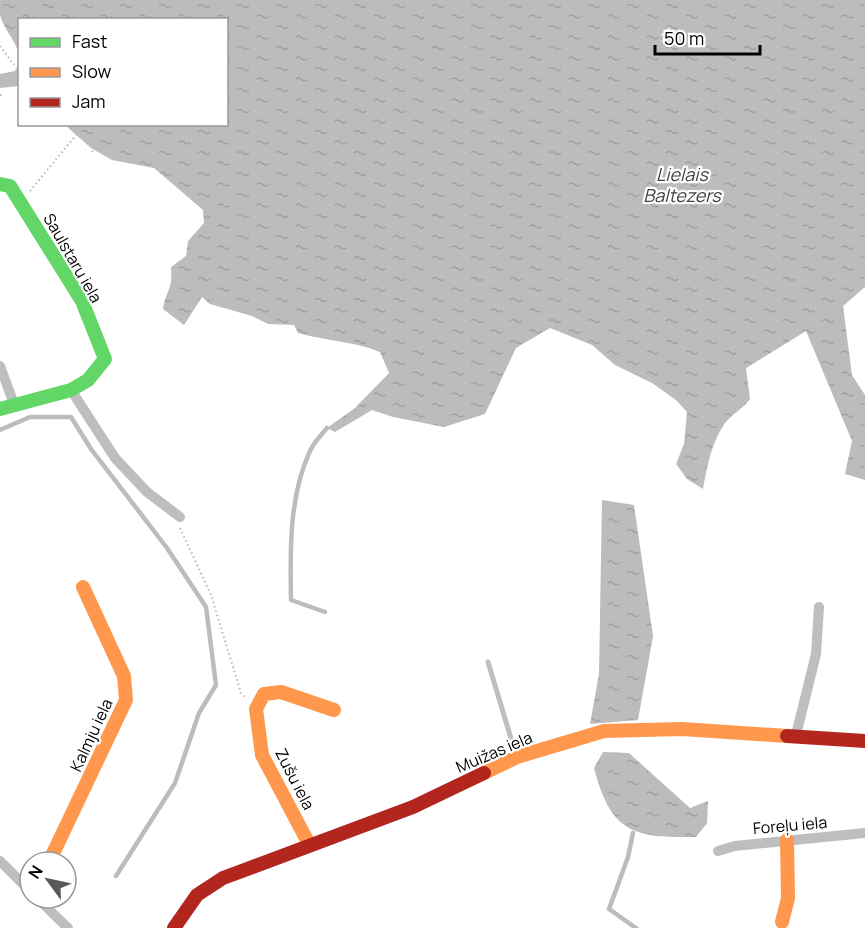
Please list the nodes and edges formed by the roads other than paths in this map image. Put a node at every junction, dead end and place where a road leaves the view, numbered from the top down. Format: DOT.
graph roads {
  1 [pos="0,184"];
  2 [pos="0,366"];
  3 [pos="71,390"];
  4 [pos="14,404"];
  5 [pos="0,409"];
  6 [pos="180,517"];
  7 [pos="83,587"];
  8 [pos="819,608"];
  9 [pos="488,662"];
  10 [pos="334,710"];
  11 [pos="796,735"];
  12 [pos="865,741"];
  13 [pos="516,757"];
  14 [pos="865,833"];
  15 [pos="787,840"];
  16 [pos="309,844"];
  17 [pos="56,850"];
  18 [pos="718,851"];
  19 [pos="0,861"];
  20 [pos="18,879"];
  21 [pos="49,910"];
  22 [pos="782,922"];
  23 [pos="68,928"];
  24 [pos="174,928"];
  1 -- 3 [label="street, Saulstaru iela"];
  2 -- 4 [label="street"];
  3 -- 4 [label="street"];
  3 -- 6 [label="street"];
  4 -- 5 [label="street"];
  7 -- 17 [label="street, Kalmju iela"];
  8 -- 11 [label="street"];
  9 -- 13 [label="lane"];
  10 -- 16 [label="street, Zušu iela"];
  11 -- 12 [label="street, Muižas iela"];
  11 -- 13 [label="street, Muižas iela"];
  13 -- 16 [label="street, Muižas iela"];
  14 -- 15 [label="street, Foreļu iela"];
  15 -- 18 [label="street, Foreļu iela"];
  15 -- 22 [label="street"];
  16 -- 24 [label="street, Muižas iela"];
  19 -- 20 [label="street"];
  21 -- 23 [label="street"];
}
